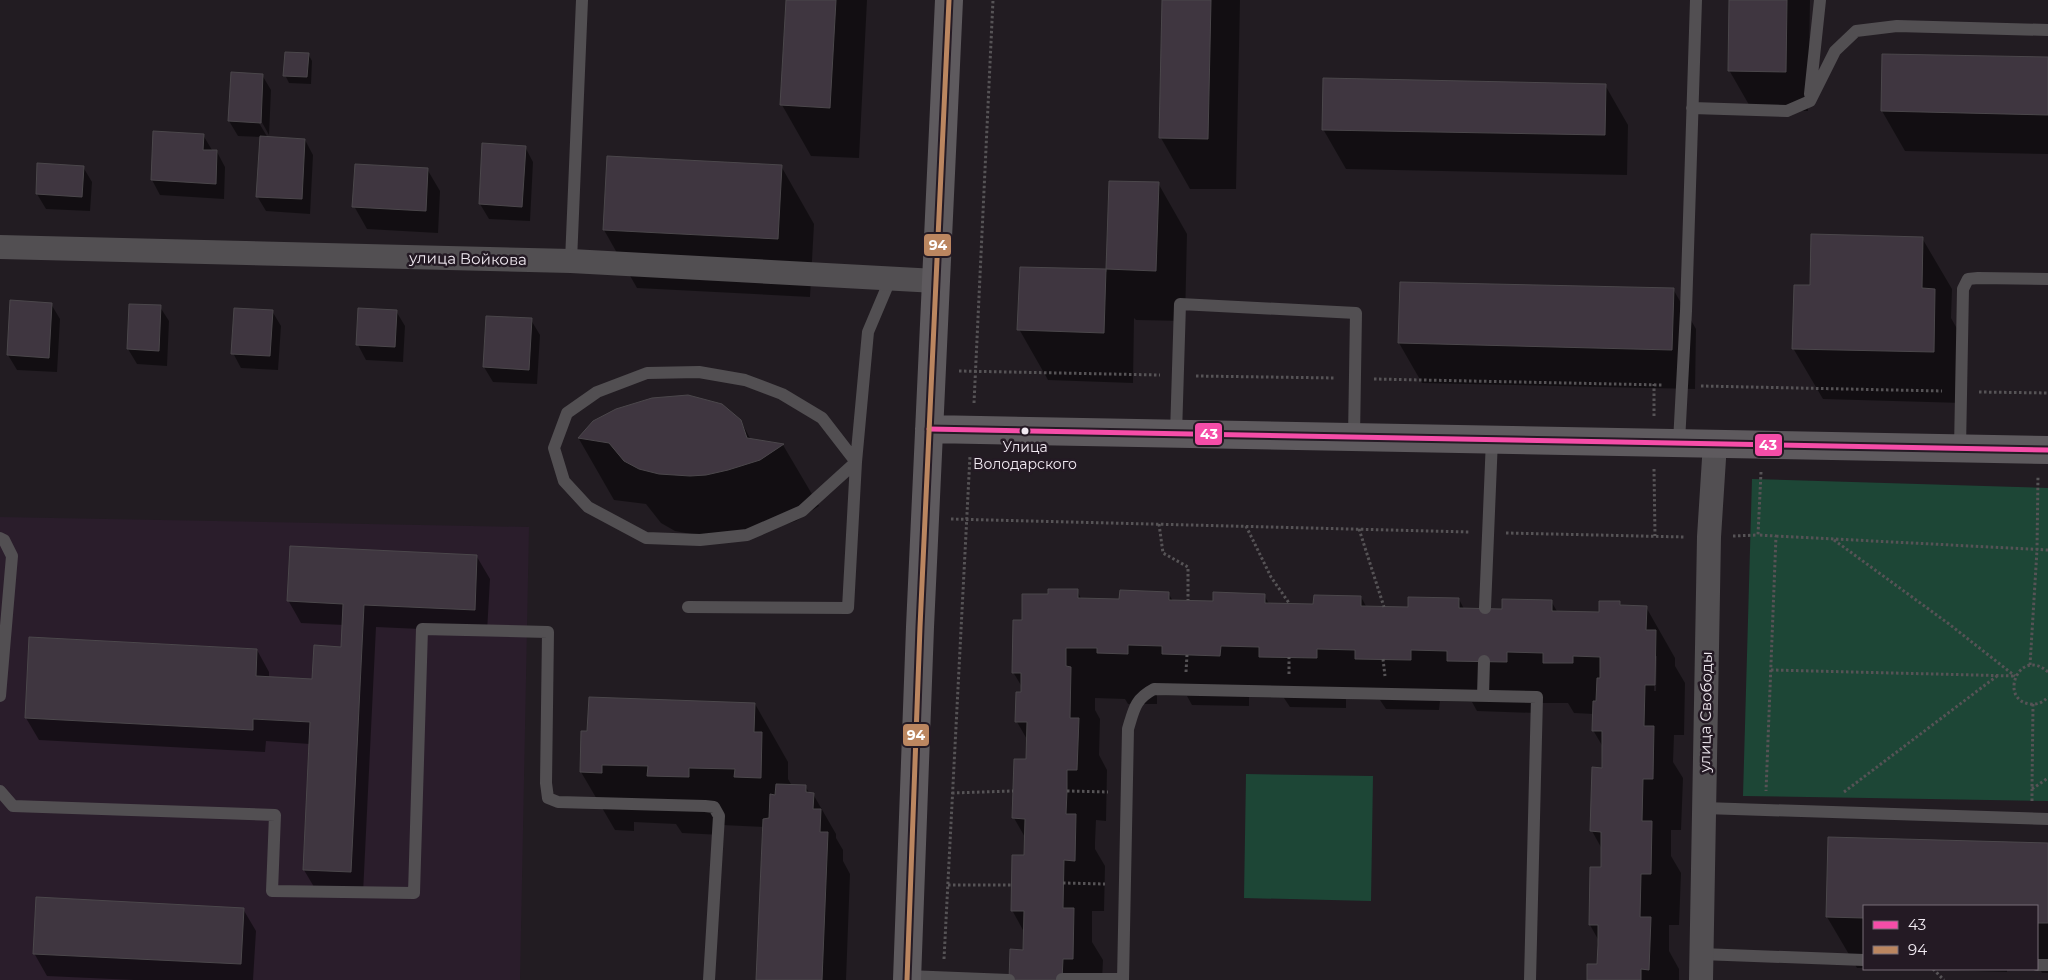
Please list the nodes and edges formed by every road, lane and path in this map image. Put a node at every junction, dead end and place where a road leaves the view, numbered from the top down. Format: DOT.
graph roads {
  1 [pos="582,0"];
  2 [pos="949,0"];
  3 [pos="993,0"];
  4 [pos="1696,0"];
  5 [pos="1820,0"];
  6 [pos="2048,30"];
  7 [pos="1810,101"];
  8 [pos="1692,108"];
  9 [pos="0,247"];
  10 [pos="570,262"];
  11 [pos="2048,279"];
  12 [pos="890,280"];
  13 [pos="936,281"];
  14 [pos="932,370"];
  15 [pos="976,372"];
  16 [pos="1178,376"];
  17 [pos="1355,379"];
  18 [pos="1682,386"];
  19 [pos="1961,391"];
  20 [pos="2048,393"];
  21 [pos="929,429"];
  22 [pos="972,430"];
  23 [pos="1176,434"];
  24 [pos="1354,437"];
  25 [pos="1492,439"];
  26 [pos="1679,442"];
  27 [pos="1715,443"];
  28 [pos="1762,444"];
  29 [pos="1960,448"];
  30 [pos="2043,450"];
  31 [pos="856,462"];
  32 [pos="925,518"];
  33 [pos="966,519"];
  34 [pos="1159,524"];
  35 [pos="1246,526"];
  36 [pos="1359,529"];
  37 [pos="1489,532"];
  38 [pos="1758,535"];
  39 [pos="1776,536"];
  40 [pos="1709,537"];
  41 [pos="0,538"];
  42 [pos="1833,539"];
  43 [pos="2037,550"];
  44 [pos="2048,550"];
  45 [pos="1188,600"];
  46 [pos="1289,603"];
  47 [pos="688,607"];
  48 [pos="1384,607"];
  49 [pos="1485,608"];
  50 [pos="1484,662"];
  51 [pos="2030,665"];
  52 [pos="1771,670"];
  53 [pos="2048,672"];
  54 [pos="1998,676"];
  55 [pos="2015,676"];
  56 [pos="0,696"];
  57 [pos="1483,696"];
  58 [pos="2047,700"];
  59 [pos="2033,704"];
  60 [pos="2048,778"];
  61 [pos="0,791"];
  62 [pos="1013,791"];
  63 [pos="1066,791"];
  64 [pos="1127,792"];
  65 [pos="952,793"];
  66 [pos="1704,808"];
  67 [pos="1766,810"];
  68 [pos="1818,812"];
  69 [pos="2048,819"];
  70 [pos="1063,883"];
  71 [pos="1011,884"];
  72 [pos="1125,884"];
  73 [pos="948,885"];
  74 [pos="1701,954"];
  75 [pos="1863,960"];
  76 [pos="1934,970"];
  77 [pos="907,978"];
  78 [pos="943,978"];
  79 [pos="1062,979"];
  80 [pos="709,980"];
  81 [pos="1009,980"];
  82 [pos="1123,980"];
  83 [pos="1530,980"];
  84 [pos="1701,980"];
  85 [pos="1944,980"];
  1 -- 10 [label="lane"];
  2 -- 13 [label="main road"];
  3 -- 15 [label="path"];
  4 -- 8 [label="lane"];
  5 -- 7 [label="lane"];
  6 -- 7 [label="lane"];
  7 -- 8 [label="lane"];
  8 -- 18 [label="lane"];
  9 -- 10 [label="street, улица Войкова"];
  10 -- 12 [label="street, улица Войкова"];
  11 -- 19 [label="lane"];
  12 -- 13 [label="street, улица Войкова"];
  12 -- 31 [label="lane"];
  13 -- 14 [label="main road"];
  14 -- 15 [label="path"];
  14 -- 21 [label="main road"];
  15 -- 16 [label="path"];
  15 -- 22 [label="path"];
  16 -- 17 [label="path"];
  16 -- 17 [label="lane"];
  16 -- 23 [label="lane"];
  17 -- 18 [label="path"];
  17 -- 24 [label="lane"];
  18 -- 19 [label="path"];
  18 -- 26 [label="lane"];
  19 -- 20 [label="path"];
  19 -- 29 [label="lane"];
  21 -- 22 [label="main road"];
  21 -- 32 [label="main road"];
  22 -- 23 [label="main road"];
  22 -- 33 [label="path"];
  23 -- 24 [label="main road"];
  24 -- 25 [label="main road"];
  25 -- 26 [label="main road"];
  25 -- 37 [label="lane"];
  26 -- 27 [label="main road"];
  27 -- 28 [label="main road"];
  27 -- 40 [label="street, улица Свободы"];
  28 -- 29 [label="main road"];
  28 -- 38 [label="path"];
  29 -- 30 [label="main road"];
  30 -- 43 [label="path"];
  31 -- 31 [label="lane"];
  31 -- 47 [label="lane"];
  32 -- 33 [label="path"];
  32 -- 77 [label="main road"];
  33 -- 34 [label="path"];
  33 -- 65 [label="path"];
  34 -- 35 [label="path"];
  34 -- 45 [label="path"];
  35 -- 36 [label="path"];
  35 -- 46 [label="path"];
  36 -- 37 [label="path"];
  36 -- 48 [label="path"];
  37 -- 40 [label="path"];
  37 -- 49 [label="lane"];
  38 -- 39 [label="path"];
  38 -- 40 [label="path"];
  39 -- 42 [label="path"];
  39 -- 52 [label="path"];
  40 -- 66 [label="street, улица Свободы"];
  41 -- 56 [label="lane"];
  42 -- 43 [label="path"];
  42 -- 55 [label="path"];
  43 -- 44 [label="path"];
  43 -- 51 [label="path"];
  50 -- 57 [label="lane"];
  51 -- 53 [label="path"];
  51 -- 55 [label="path"];
  52 -- 54 [label="path"];
  52 -- 67 [label="path"];
  54 -- 55 [label="path"];
  54 -- 68 [label="path"];
  55 -- 59 [label="path"];
  57 -- 64 [label="lane"];
  57 -- 83 [label="lane"];
  58 -- 59 [label="path"];
  59 -- 60 [label="path"];
  61 -- 80 [label="lane"];
  62 -- 65 [label="path"];
  63 -- 64 [label="path"];
  64 -- 72 [label="lane"];
  65 -- 73 [label="path"];
  66 -- 67 [label="lane"];
  66 -- 74 [label="street, улица Свободы"];
  67 -- 68 [label="lane"];
  68 -- 69 [label="lane"];
  70 -- 72 [label="path"];
  71 -- 73 [label="path"];
  72 -- 82 [label="lane"];
  73 -- 78 [label="path"];
  74 -- 75 [label="lane"];
  74 -- 84 [label="street, улица Свободы"];
  76 -- 85 [label="path"];
  77 -- 78 [label="lane"];
  78 -- 81 [label="lane"];
  79 -- 82 [label="lane"];
}
